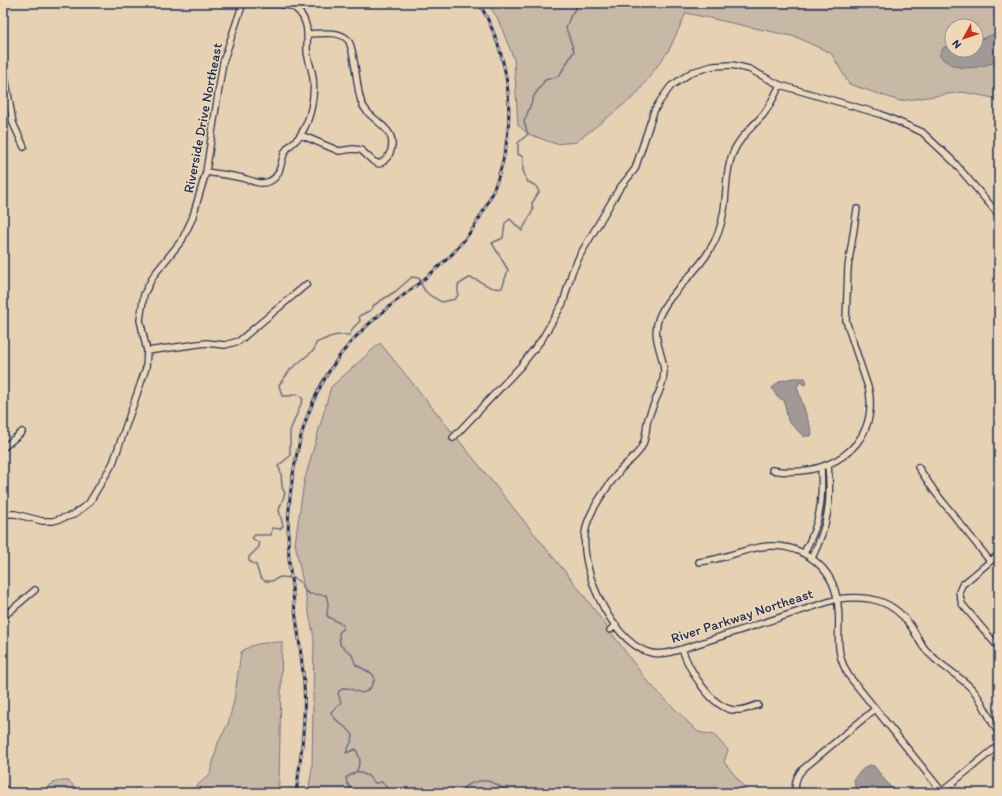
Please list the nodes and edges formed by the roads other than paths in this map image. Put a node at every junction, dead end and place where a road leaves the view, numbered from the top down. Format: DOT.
graph roads {
  1 [pos="243,3"];
  2 [pos="258,3"];
  3 [pos="308,34"];
  4 [pos="3,64"];
  5 [pos="780,85"];
  6 [pos="301,135"];
  7 [pos="24,147"];
  8 [pos="206,172"];
  9 [pos="857,209"];
  10 [pos="999,215"];
  11 [pos="307,284"];
  12 [pos="147,351"];
  13 [pos="22,432"];
  14 [pos="453,438"];
  15 [pos="3,448"];
  16 [pos="828,465"];
  17 [pos="918,467"];
  18 [pos="820,468"];
  19 [pos="772,470"];
  20 [pos="3,514"];
  21 [pos="804,553"];
  22 [pos="999,554"];
  23 [pos="812,558"];
  24 [pos="990,561"];
  25 [pos="699,562"];
  26 [pos="35,590"];
  27 [pos="837,599"];
  28 [pos="3,617"];
  29 [pos="616,625"];
  30 [pos="610,630"];
  31 [pos="999,648"];
  32 [pos="682,650"];
  33 [pos="758,705"];
  34 [pos="875,709"];
  35 [pos="999,733"];
  36 [pos="999,746"];
  37 [pos="3,788"];
  38 [pos="942,792"];
  39 [pos="7,793"];
  40 [pos="796,793"];
  1 -- 8 [label="street, Riverside Drive Northeast"];
  2 -- 3 [label="street"];
  3 -- 6 [label="street"];
  3 -- 6 [label="street"];
  4 -- 7 [label="street"];
  5 -- 10 [label="street"];
  5 -- 14 [label="street"];
  5 -- 29 [label="street, River Parkway Northeast"];
  6 -- 8 [label="street"];
  8 -- 12 [label="street, Riverside Drive Northeast"];
  9 -- 16 [label="street"];
  11 -- 12 [label="street"];
  12 -- 20 [label="street, Riverside Drive Northeast"];
  13 -- 15 [label="street"];
  16 -- 18 [label="street"];
  16 -- 23 [label="street"];
  17 -- 24 [label="street"];
  18 -- 19 [label="street"];
  18 -- 21 [label="street"];
  21 -- 23 [label="street"];
  21 -- 25 [label="street"];
  22 -- 24 [label="street"];
  23 -- 27 [label="street"];
  24 -- 31 [label="street"];
  26 -- 28 [label="street"];
  27 -- 32 [label="street, River Parkway Northeast"];
  27 -- 34 [label="street"];
  27 -- 35 [label="street, River Parkway Northeast"];
  29 -- 30 [label="street"];
  29 -- 32 [label="street, River Parkway Northeast"];
  32 -- 33 [label="street"];
  34 -- 38 [label="street"];
  34 -- 40 [label="street"];
  36 -- 38 [label="street"];
  37 -- 39 [label="street"];
}
